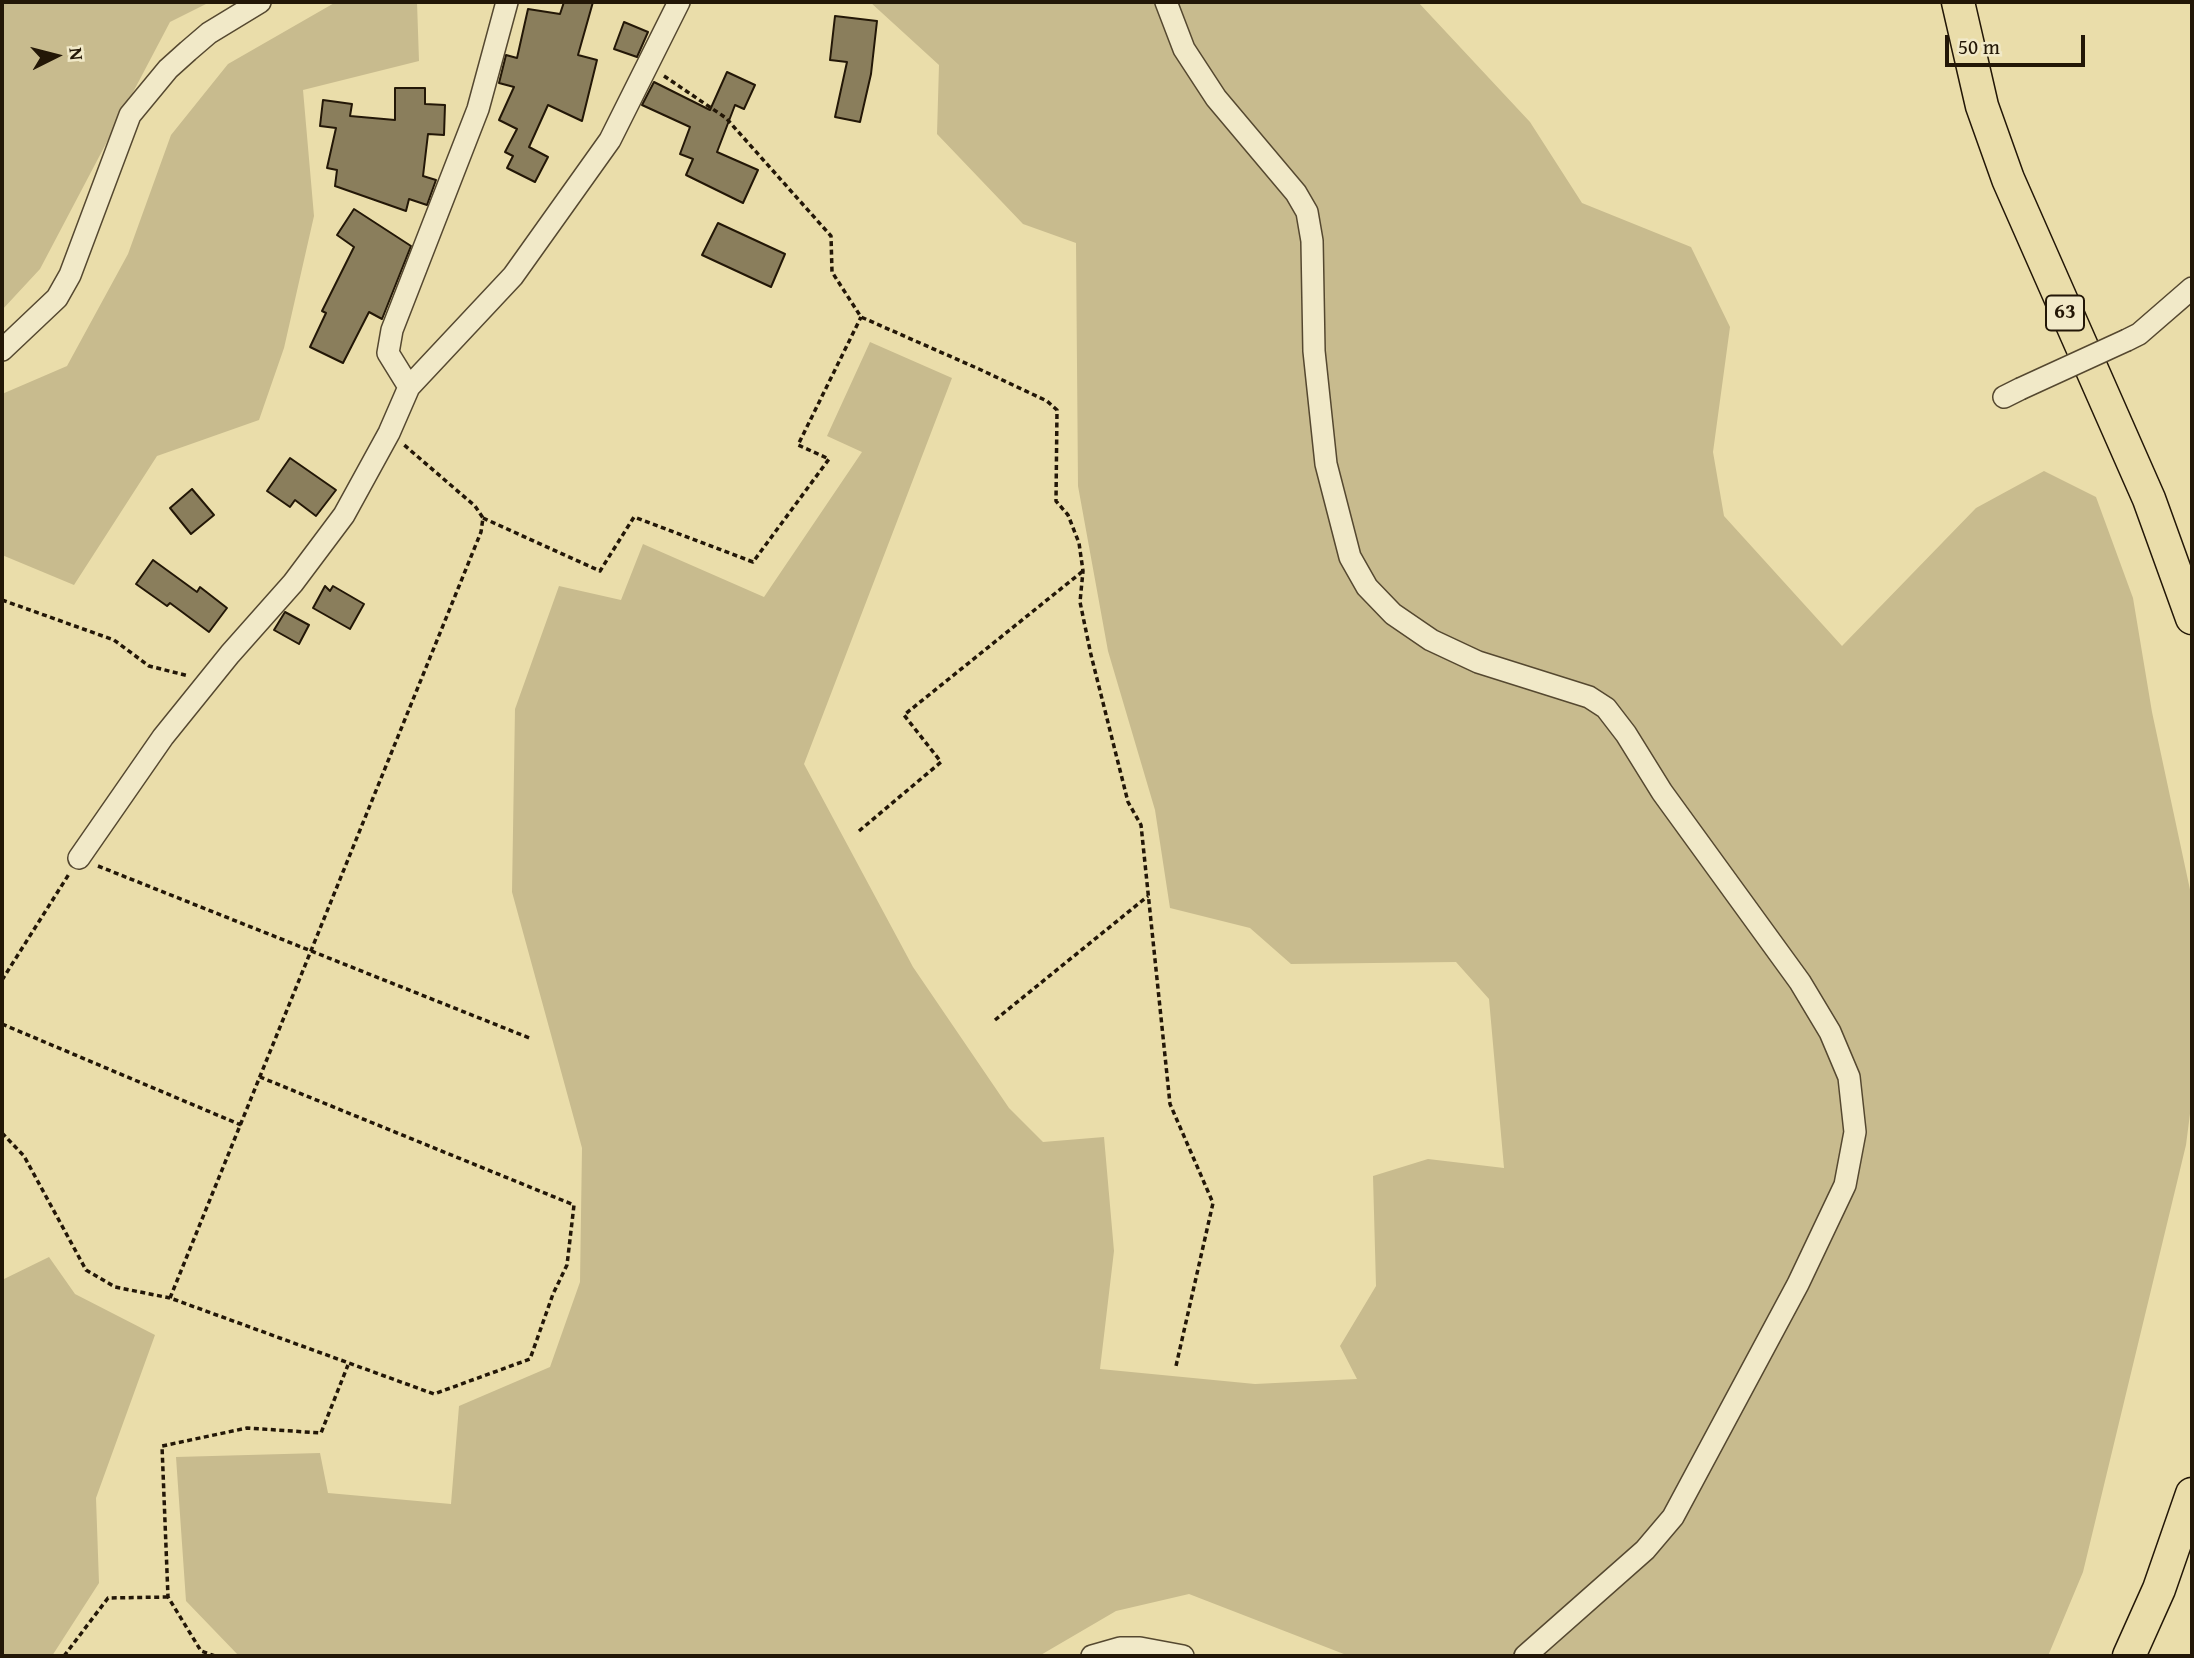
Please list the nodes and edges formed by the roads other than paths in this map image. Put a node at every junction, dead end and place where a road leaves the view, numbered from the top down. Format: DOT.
graph roads {
  1 [pos="260,2"];
  2 [pos="507,2"];
  3 [pos="679,2"];
  4 [pos="1166,2"];
  5 [pos="1958,2"];
  6 [pos="2192,288"];
  7 [pos="2,350"];
  8 [pos="409,387"];
  9 [pos="2012,393"];
  10 [pos="2192,618"];
  11 [pos="79,858"];
  12 [pos="2192,1494"];
  13 [pos="1092,1656"];
  14 [pos="1183,1656"];
  15 [pos="1524,1656"];
  16 [pos="2132,1656"];
  1 -- 7 [label="street"];
  2 -- 8 [label="street"];
  3 -- 8 [label="street"];
  4 -- 15 [label="street"];
  5 -- 10 [label="highway, 63"];
  6 -- 9 [label="street, bridge"];
  8 -- 11 [label="street"];
  12 -- 16 [label="highway"];
  13 -- 14 [label="street"];
}
